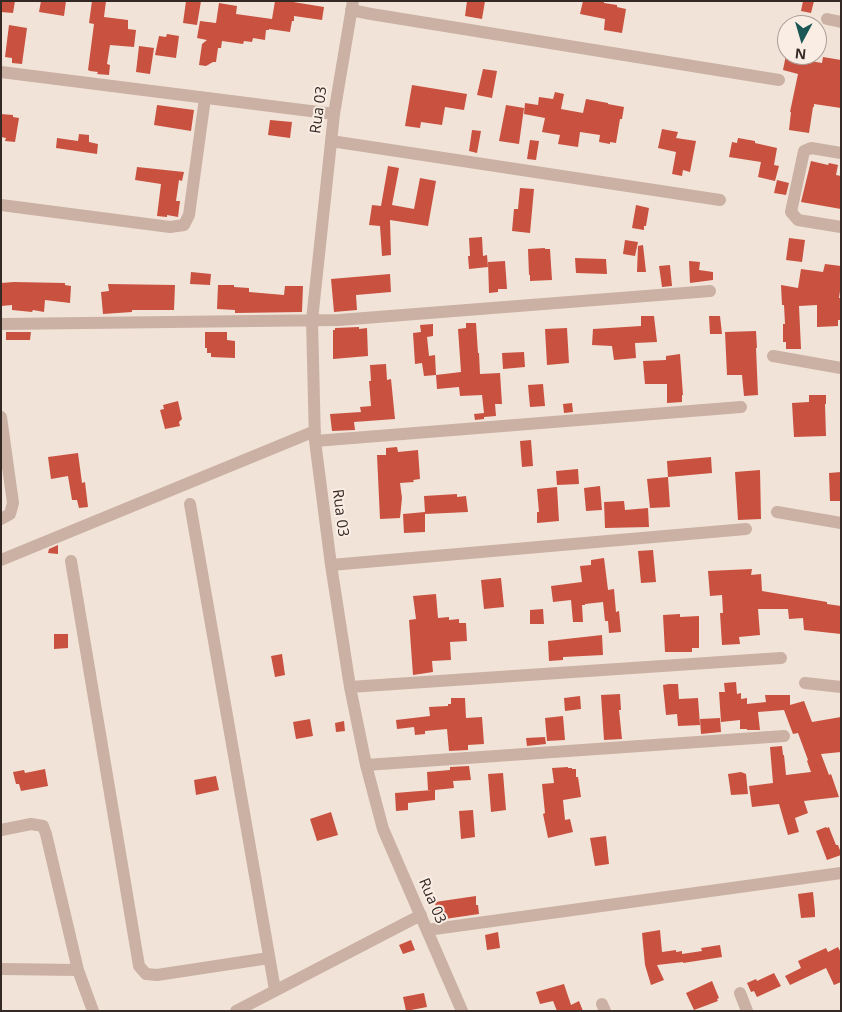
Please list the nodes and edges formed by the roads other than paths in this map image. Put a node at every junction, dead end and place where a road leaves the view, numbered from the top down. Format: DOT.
graph roads {
  1 [pos="352,6"];
  2 [pos="827,19"];
  3 [pos="841,22"];
  4 [pos="1,72"];
  5 [pos="779,80"];
  6 [pos="206,98"];
  7 [pos="334,114"];
  8 [pos="331,141"];
  9 [pos="841,152"];
  10 [pos="720,200"];
  11 [pos="1,205"];
  12 [pos="841,227"];
  13 [pos="710,291"];
  14 [pos="312,320"];
  15 [pos="1,324"];
  16 [pos="773,356"];
  17 [pos="841,368"];
  18 [pos="741,407"];
  19 [pos="1,417"];
  20 [pos="315,436"];
  21 [pos="190,504"];
  22 [pos="777,512"];
  23 [pos="1,519"];
  24 [pos="841,523"];
  25 [pos="746,529"];
  26 [pos="1,560"];
  27 [pos="72,561"];
  28 [pos="331,565"];
  29 [pos="781,658"];
  30 [pos="805,683"];
  31 [pos="350,687"];
  32 [pos="841,687"];
  33 [pos="784,736"];
  34 [pos="366,765"];
  35 [pos="1,830"];
  36 [pos="841,874"];
  37 [pos="420,915"];
  38 [pos="427,930"];
  39 [pos="270,958"];
  40 [pos="1,969"];
  41 [pos="78,970"];
  42 [pos="275,990"];
  43 [pos="740,993"];
  44 [pos="93,1011"];
  45 [pos="236,1011"];
  46 [pos="462,1011"];
  47 [pos="747,1011"];
  1 -- 5 [label="street"];
  1 -- 7 [label="street, Rua 03"];
  2 -- 3 [label="street"];
  4 -- 6 [label="street"];
  6 -- 7 [label="street"];
  6 -- 11 [label="street"];
  7 -- 8 [label="street, Rua 03"];
  8 -- 10 [label="street"];
  8 -- 14 [label="street, Rua 03"];
  9 -- 12 [label="street"];
  13 -- 14 [label="street"];
  14 -- 15 [label="street"];
  14 -- 20 [label="street, Rua 03"];
  16 -- 17 [label="street"];
  18 -- 20 [label="street"];
  19 -- 23 [label="street"];
  20 -- 26 [label="street"];
  20 -- 28 [label="street, Rua 03"];
  21 -- 39 [label="street"];
  22 -- 24 [label="street"];
  25 -- 28 [label="street"];
  27 -- 39 [label="street"];
  28 -- 31 [label="street, Rua 03"];
  29 -- 31 [label="street"];
  30 -- 32 [label="street"];
  31 -- 34 [label="street, Rua 03"];
  33 -- 34 [label="street"];
  34 -- 37 [label="street, Rua 03"];
  35 -- 41 [label="street"];
  36 -- 38 [label="street"];
  37 -- 38 [label="street, Rua 03"];
  37 -- 42 [label="street"];
  38 -- 46 [label="street, Rua 03"];
  39 -- 42 [label="street"];
  40 -- 41 [label="street"];
  41 -- 44 [label="street"];
  42 -- 45 [label="street"];
  43 -- 47 [label="street"];
}
